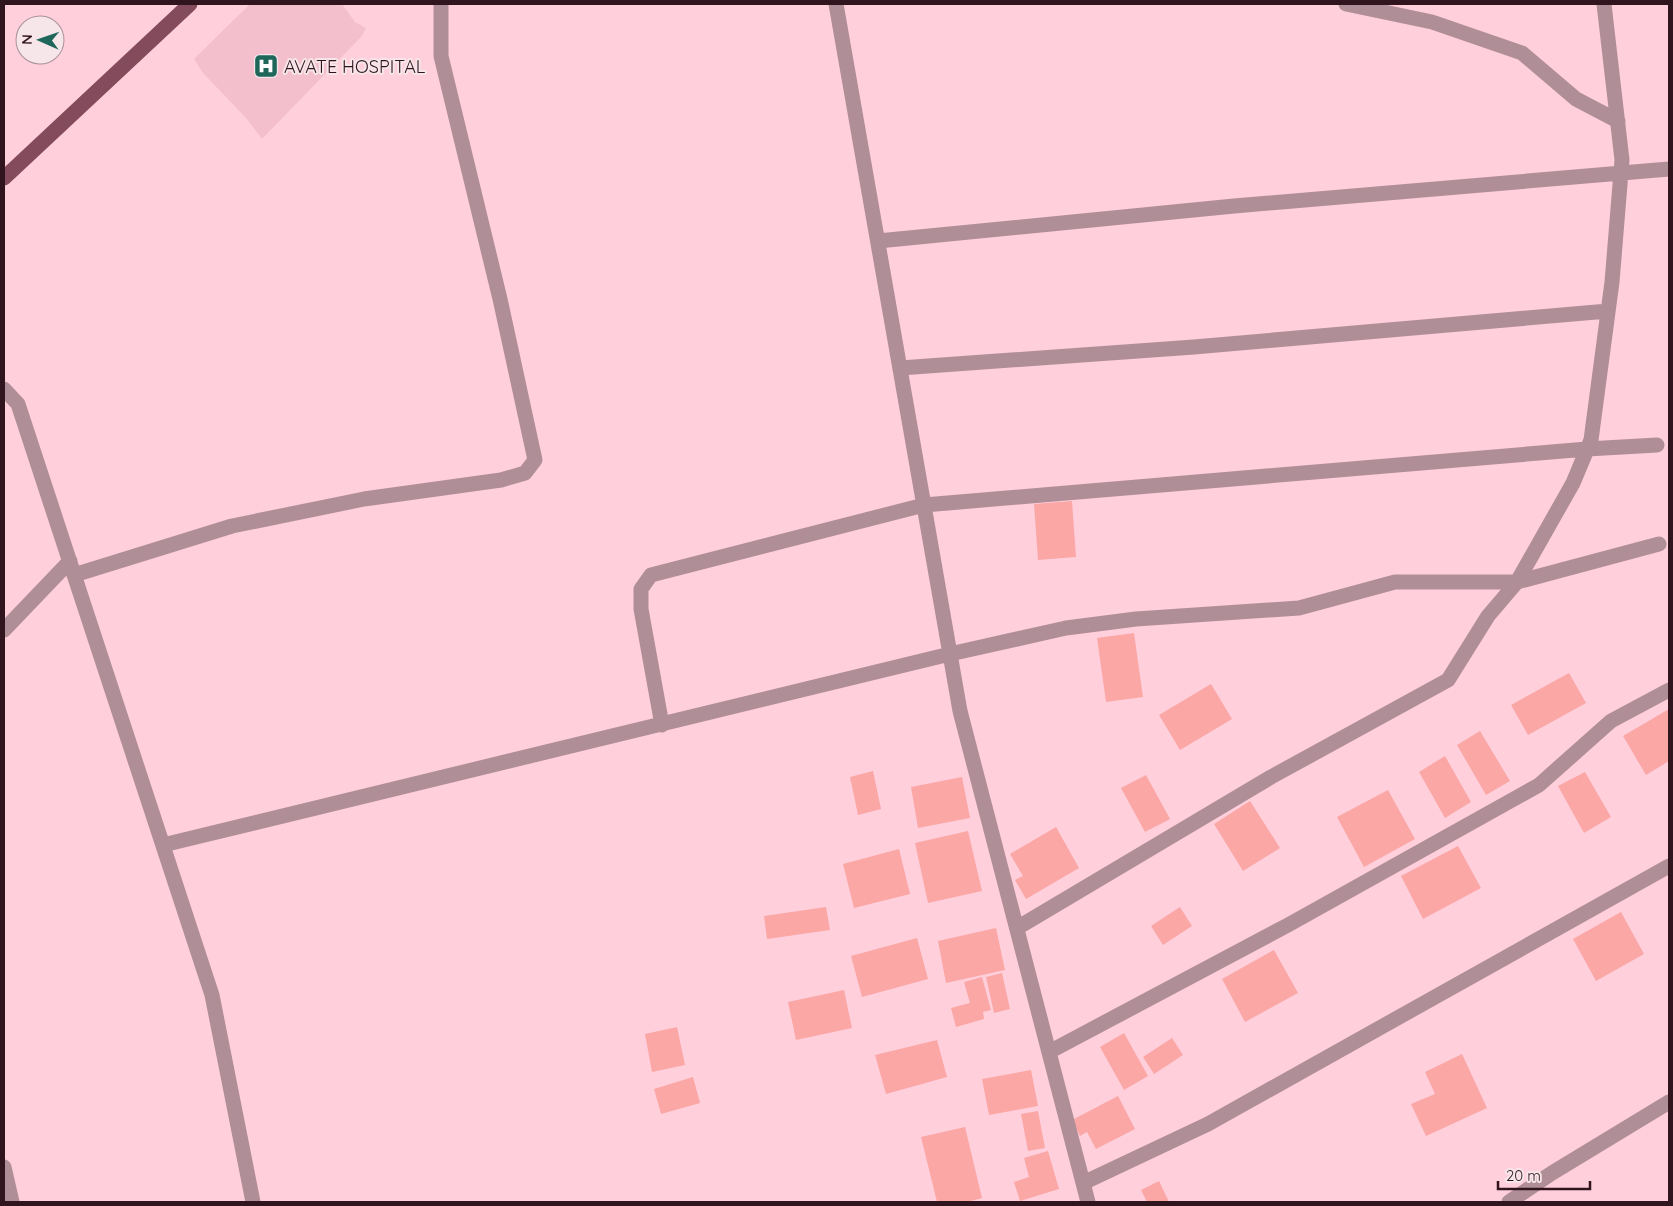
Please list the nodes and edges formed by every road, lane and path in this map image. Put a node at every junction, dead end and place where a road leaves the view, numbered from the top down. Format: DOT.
graph roads {
  1 [pos="190,4"];
  2 [pos="441,4"];
  3 [pos="836,4"];
  4 [pos="1604,4"];
  5 [pos="1354,5"];
  6 [pos="1618,121"];
  7 [pos="1669,169"];
  8 [pos="1621,174"];
  9 [pos="4,178"];
  10 [pos="878,241"];
  11 [pos="1608,312"];
  12 [pos="900,368"];
  13 [pos="4,389"];
  14 [pos="1657,445"];
  15 [pos="1587,449"];
  16 [pos="924,505"];
  17 [pos="1659,544"];
  18 [pos="72,568"];
  19 [pos="1517,582"];
  20 [pos="4,630"];
  21 [pos="950,654"];
  22 [pos="1669,690"];
  23 [pos="662,725"];
  24 [pos="163,845"];
  25 [pos="1669,866"];
  26 [pos="1017,928"];
  27 [pos="1049,1052"];
  28 [pos="1669,1102"];
  29 [pos="4,1167"];
  30 [pos="1083,1183"];
  31 [pos="12,1202"];
  32 [pos="253,1202"];
  33 [pos="1088,1202"];
  34 [pos="1509,1202"];
  1 -- 9 [label="main road"];
  2 -- 18 [label="street"];
  3 -- 10 [label="street"];
  4 -- 6 [label="street"];
  5 -- 6 [label="street"];
  6 -- 8 [label="street"];
  7 -- 8 [label="street"];
  8 -- 10 [label="street"];
  8 -- 11 [label="street"];
  10 -- 12 [label="street"];
  11 -- 12 [label="street"];
  11 -- 15 [label="street"];
  12 -- 16 [label="street"];
  13 -- 18 [label="street"];
  14 -- 15 [label="street"];
  15 -- 16 [label="street"];
  15 -- 19 [label="street"];
  16 -- 21 [label="street"];
  16 -- 23 [label="street"];
  17 -- 19 [label="street"];
  18 -- 20 [label="street"];
  18 -- 24 [label="street"];
  19 -- 21 [label="street"];
  19 -- 26 [label="street"];
  21 -- 23 [label="street"];
  21 -- 26 [label="street"];
  22 -- 27 [label="street"];
  23 -- 24 [label="street"];
  24 -- 32 [label="street"];
  25 -- 30 [label="street"];
  26 -- 27 [label="street"];
  27 -- 30 [label="street"];
  28 -- 34 [label="street"];
  29 -- 31 [label="street"];
  30 -- 33 [label="street"];
}
